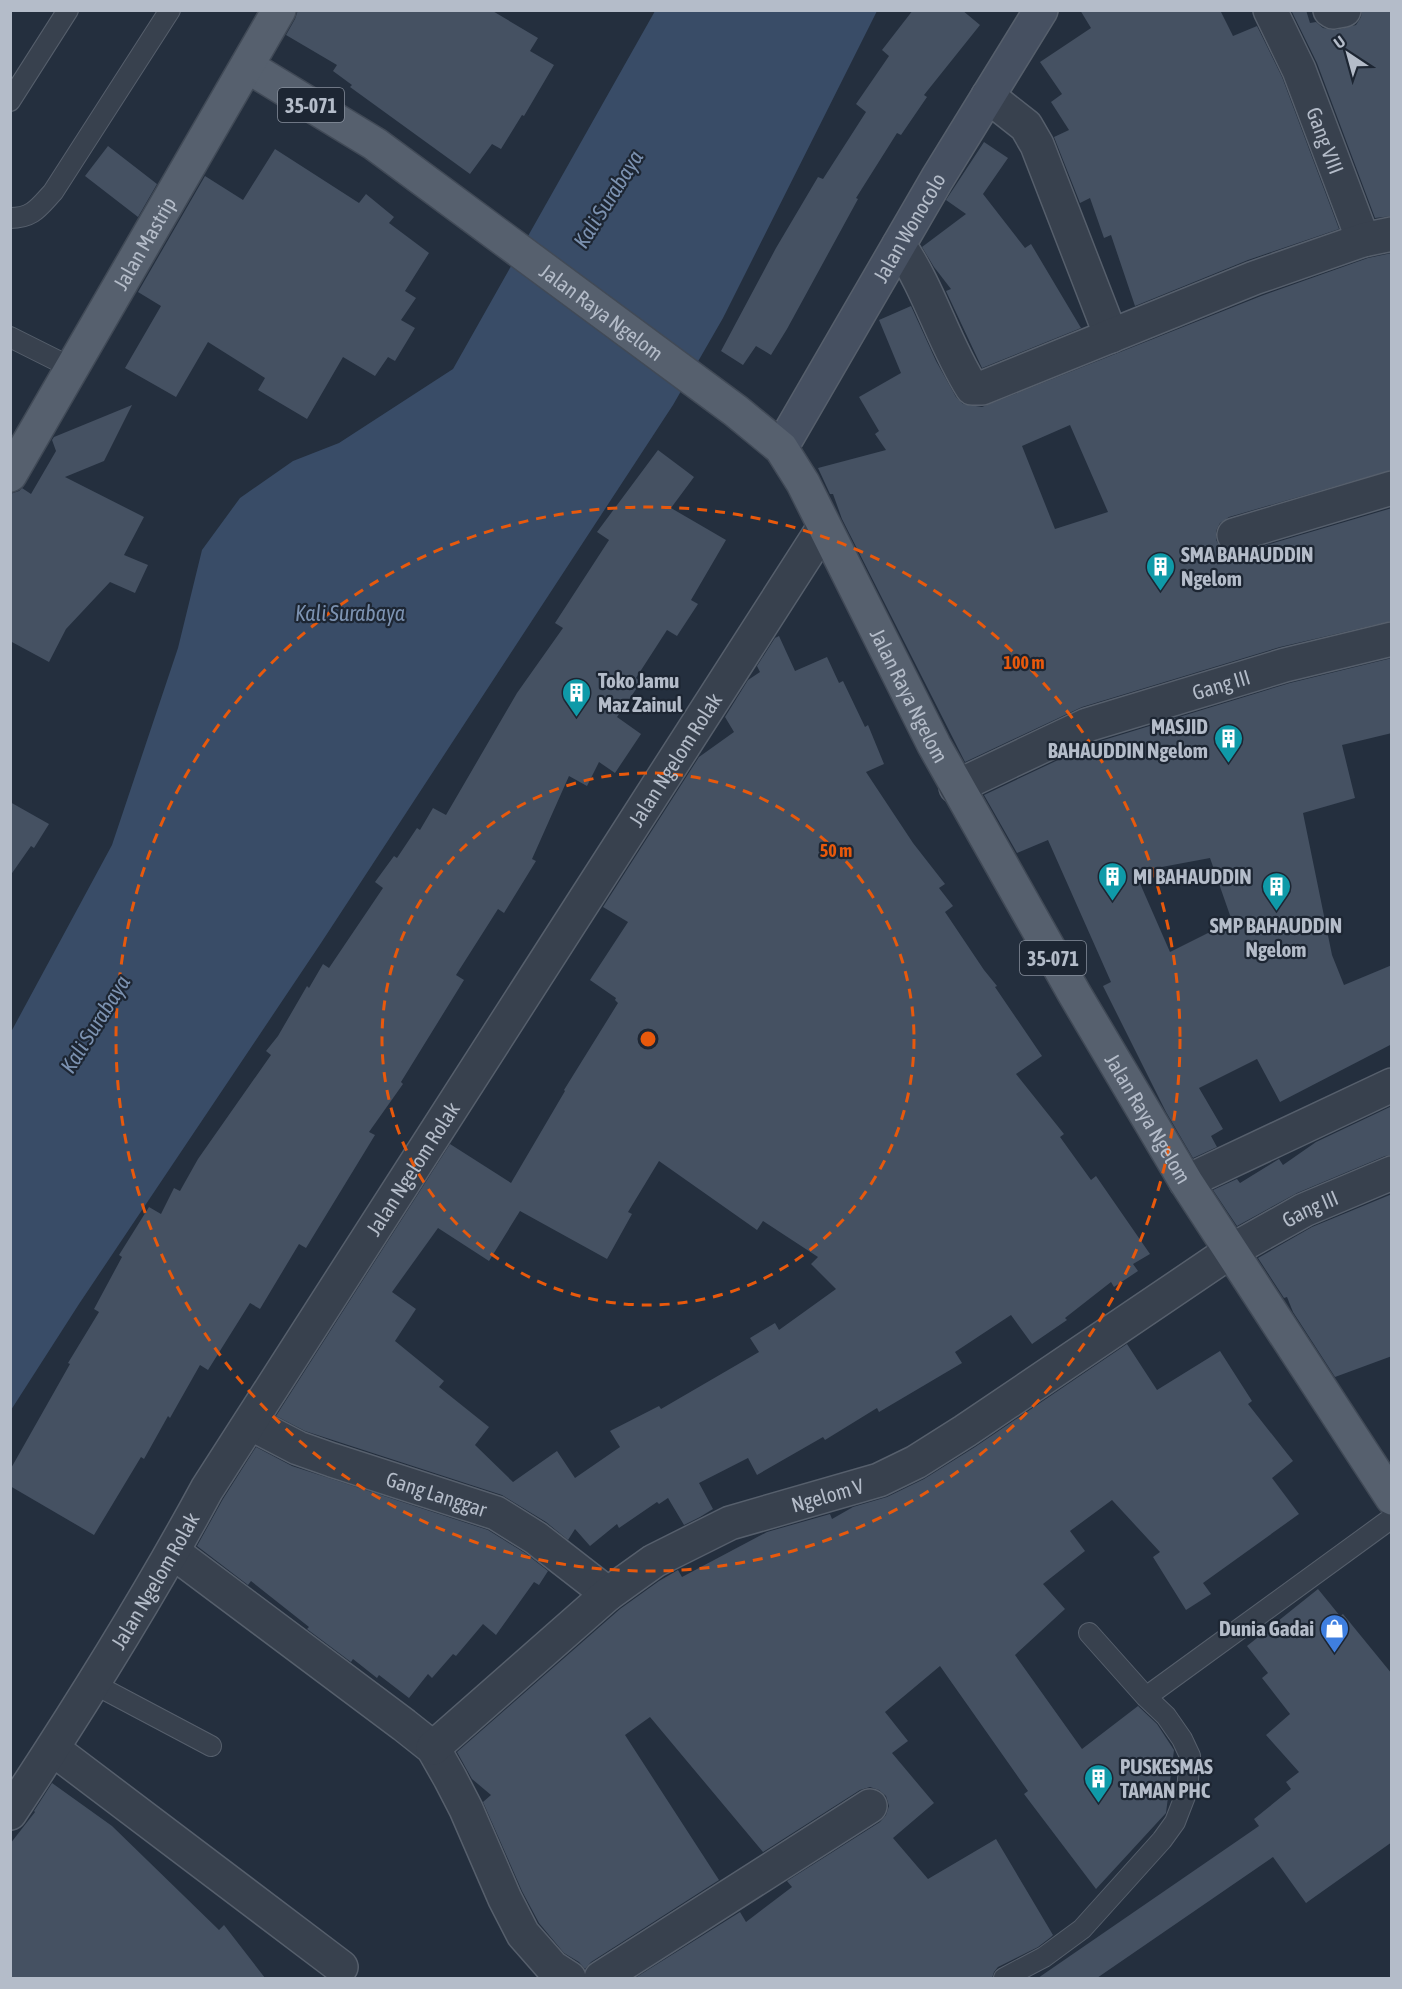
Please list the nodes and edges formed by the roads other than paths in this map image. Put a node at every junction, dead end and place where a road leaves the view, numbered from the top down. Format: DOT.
graph roads {
  1 [pos="69,10"];
  2 [pos="171,10"];
  3 [pos="279,10"];
  4 [pos="1041,10"];
  5 [pos="1270,10"];
  6 [pos="1330,10"];
  7 [pos="1344,10"];
  8 [pos="247,66"];
  9 [pos="988,96"];
  10 [pos="10,101"];
  11 [pos="10,218"];
  12 [pos="1377,237"];
  13 [pos="899,245"];
  14 [pos="1111,336"];
  15 [pos="10,337"];
  16 [pos="72,368"];
  17 [pos="781,448"];
  18 [pos="10,475"];
  19 [pos="1392,488"];
  20 [pos="824,527"];
  21 [pos="1234,535"];
  22 [pos="1392,639"];
  23 [pos="956,787"];
  24 [pos="1392,1085"];
  25 [pos="1392,1173"];
  26 [pos="1186,1182"];
  27 [pos="1231,1251"];
  28 [pos="250,1423"];
  29 [pos="1392,1498"];
  30 [pos="1392,1518"];
  31 [pos="173,1552"];
  32 [pos="608,1594"];
  33 [pos="1089,1633"];
  34 [pos="94,1684"];
  35 [pos="1146,1697"];
  36 [pos="211,1746"];
  37 [pos="53,1749"];
  38 [pos="433,1749"];
  39 [pos="870,1806"];
  40 [pos="10,1813"];
  41 [pos="340,1967"];
  42 [pos="569,1978"];
  43 [pos="601,1978"];
  44 [pos="1004,1978"];
  1 -- 10 [label="lane"];
  2 -- 11 [label="lane"];
  3 -- 8 [label="main road, Jalan Mastrip"];
  4 -- 9 [label="main road, Jalan Wonocolo"];
  5 -- 12 [label="street, Gang VIII"];
  6 -- 7 [label="street"];
  8 -- 16 [label="main road, Jalan Mastrip"];
  8 -- 17 [label="main road, Jalan Raya Ngelom / 35-071"];
  9 -- 13 [label="main road, Jalan Wonocolo"];
  9 -- 14 [label="street"];
  12 -- 14 [label="street"];
  13 -- 14 [label="street"];
  13 -- 17 [label="main road, Jalan Wonocolo"];
  15 -- 16 [label="lane"];
  16 -- 18 [label="main road, Jalan Mastrip"];
  17 -- 20 [label="main road, Jalan Raya Ngelom / 35-071"];
  19 -- 21 [label="street"];
  20 -- 23 [label="main road, Jalan Raya Ngelom / 35-071"];
  20 -- 28 [label="street, Jalan Ngelom Rolak"];
  22 -- 23 [label="street, Gang III"];
  23 -- 26 [label="main road, Jalan Raya Ngelom / 35-071"];
  24 -- 26 [label="street"];
  25 -- 27 [label="street, Gang III"];
  26 -- 27 [label="main road, Jalan Raya Ngelom / 35-071"];
  27 -- 29 [label="main road, Jalan Raya Ngelom / 35-071"];
  27 -- 32 [label="street, Ngelom V"];
  28 -- 31 [label="street, Jalan Ngelom Rolak"];
  28 -- 32 [label="street, Gang Langgar"];
  30 -- 35 [label="lane"];
  31 -- 34 [label="street, Jalan Ngelom Rolak"];
  31 -- 38 [label="street"];
  32 -- 38 [label="street, Ngelom V"];
  33 -- 35 [label="lane"];
  34 -- 36 [label="lane"];
  34 -- 37 [label="street, Jalan Ngelom Rolak"];
  35 -- 44 [label="lane"];
  37 -- 40 [label="street, Jalan Ngelom Rolak"];
  37 -- 41 [label="street"];
  38 -- 42 [label="street"];
  39 -- 43 [label="street"];
}
